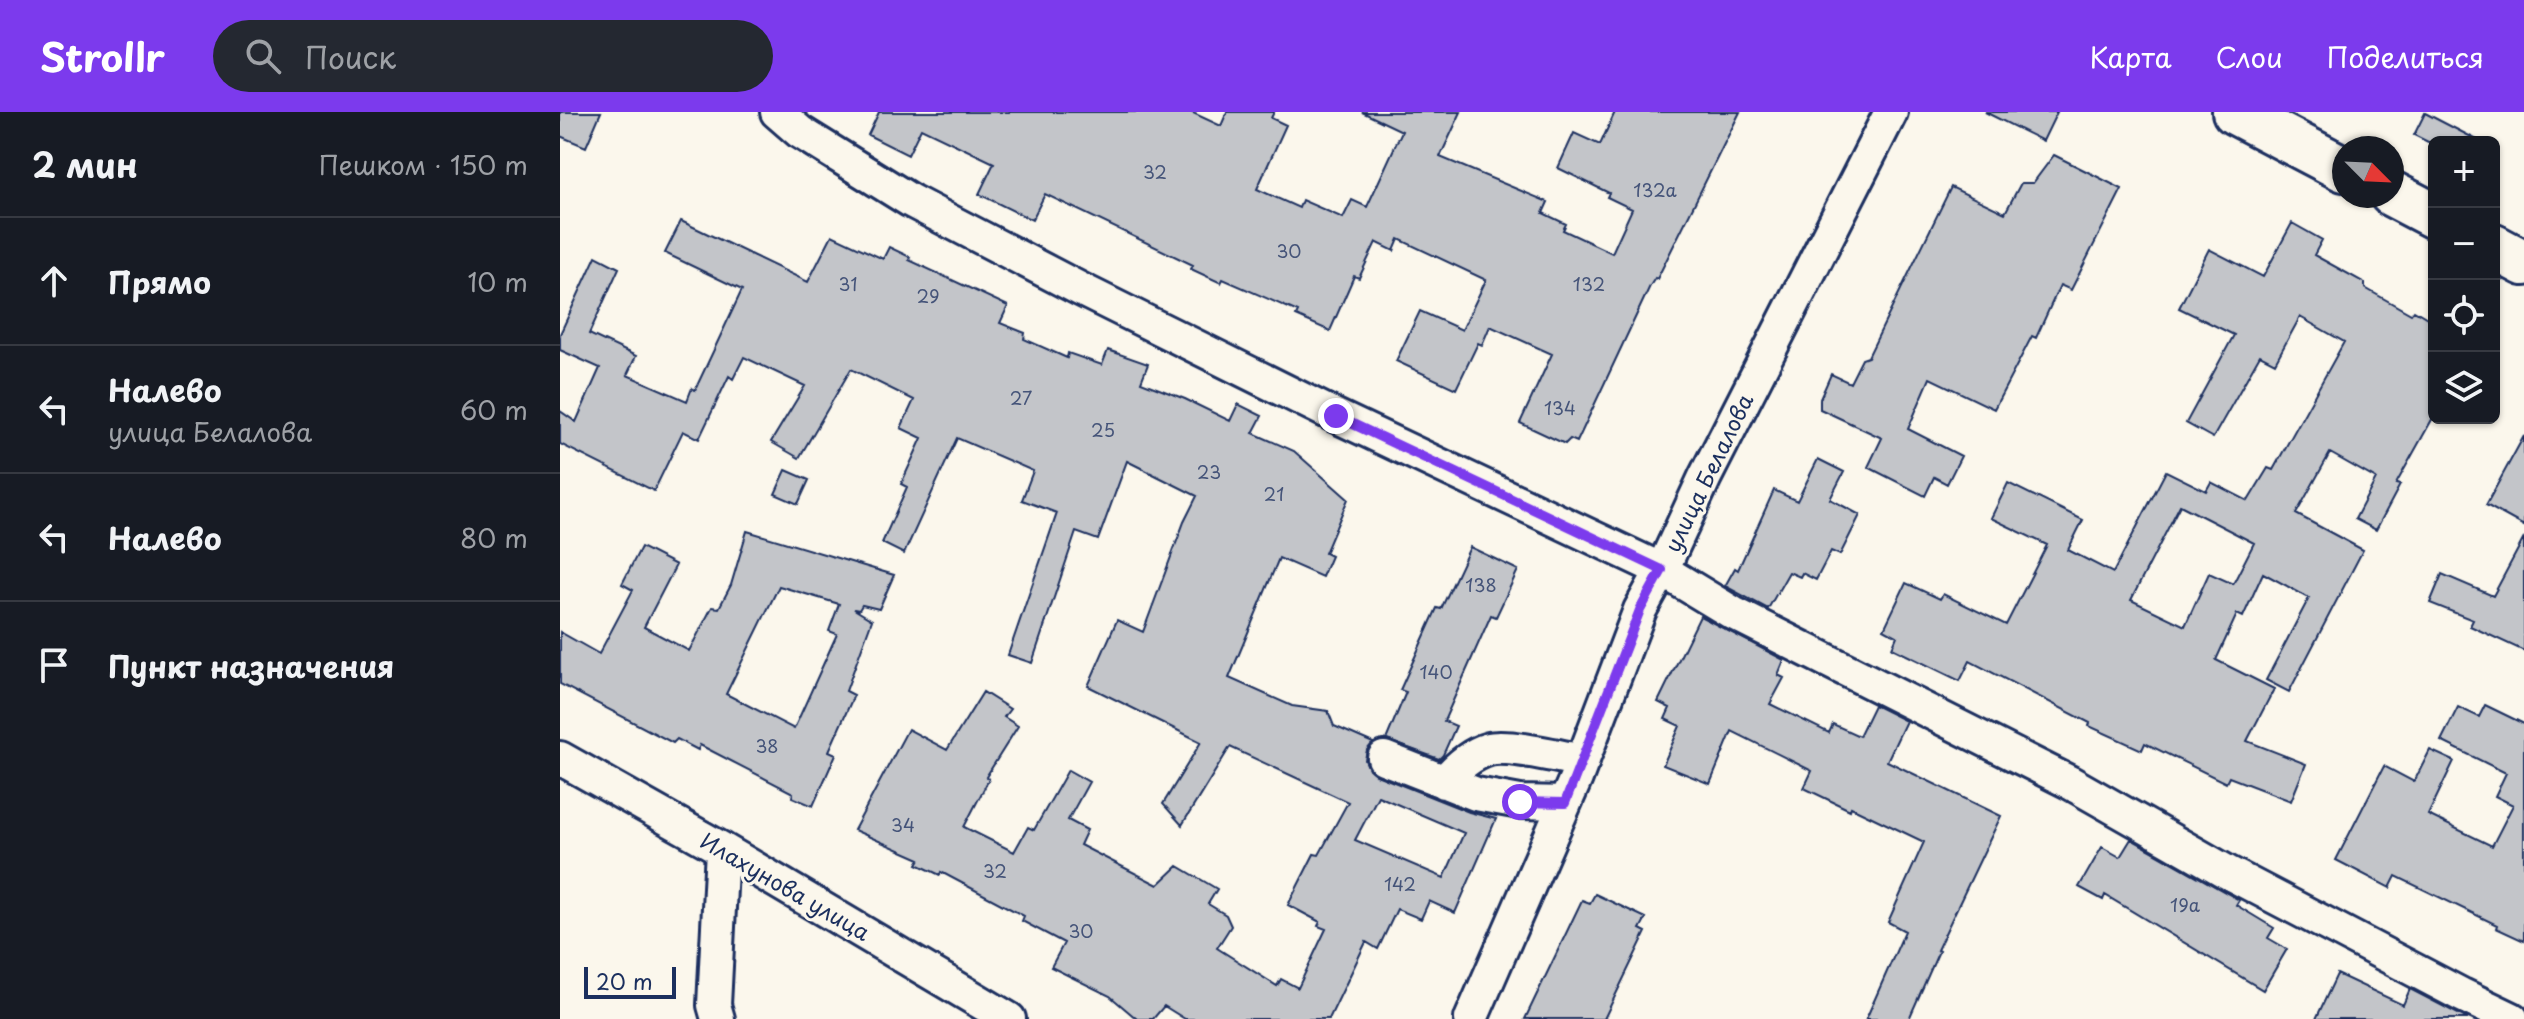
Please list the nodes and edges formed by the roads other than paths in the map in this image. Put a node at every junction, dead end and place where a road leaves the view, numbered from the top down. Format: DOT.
graph roads {
  1 [pos="777,112"];
  2 [pos="1891,112"];
  3 [pos="2235,112"];
  4 [pos="2332,163"];
  5 [pos="2404,200"];
  6 [pos="2428,213"];
  7 [pos="2500,250"];
  8 [pos="2524,263"];
  9 [pos="1662,570"];
  10 [pos="560,758"];
  11 [pos="1384,758"];
  12 [pos="1583,761"];
  13 [pos="1444,782"];
  14 [pos="1565,803"];
  15 [pos="722,849"];
  16 [pos="718,1019"];
  17 [pos="1009,1019"];
  18 [pos="1471,1019"];
  19 [pos="2512,1019"];
  1 -- 9 [label="street"];
  2 -- 9 [label="street, улица Белалова"];
  3 -- 4 [label="street"];
  5 -- 6 [label="street"];
  7 -- 8 [label="street"];
  9 -- 12 [label="street, улица Белалова"];
  9 -- 19 [label="street"];
  10 -- 15 [label="street, Илахунова улица"];
  11 -- 13 [label="street"];
  12 -- 13 [label="street"];
  12 -- 14 [label="street, улица Белалова"];
  13 -- 14 [label="street"];
  14 -- 18 [label="street, улица Белалова"];
  15 -- 16 [label="street"];
  15 -- 17 [label="street, Илахунова улица"];
}
